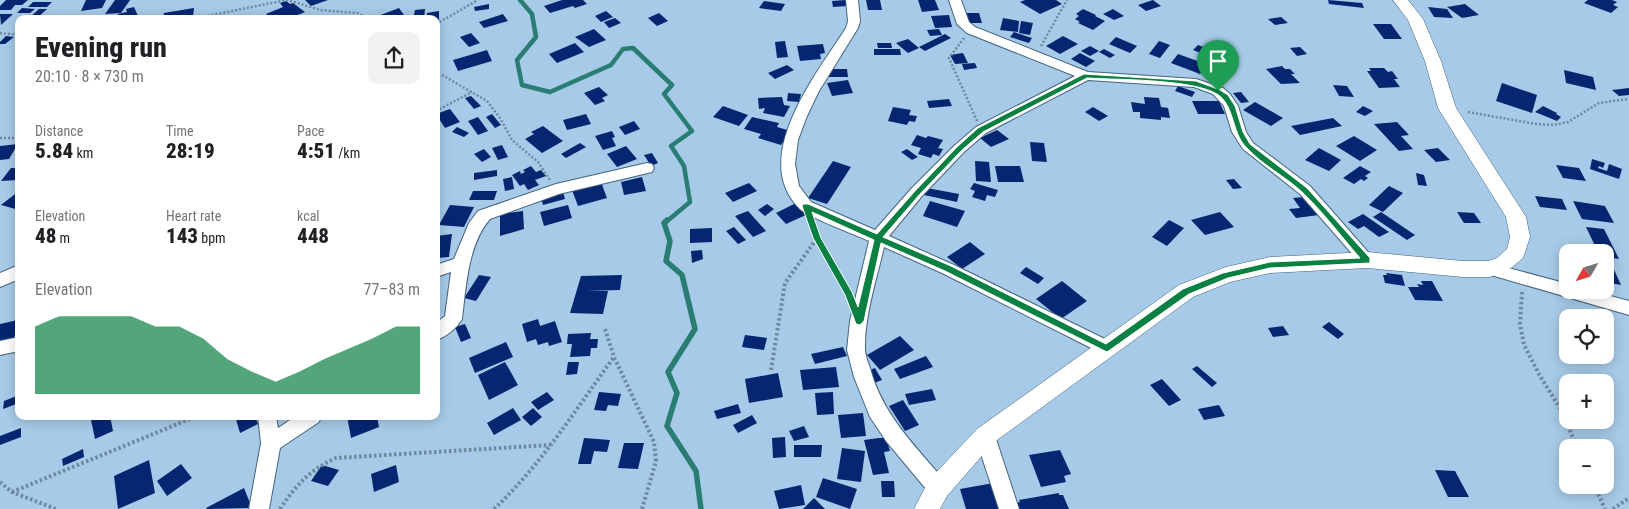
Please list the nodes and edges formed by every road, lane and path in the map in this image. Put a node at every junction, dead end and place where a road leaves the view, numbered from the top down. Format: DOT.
graph roads {
  1 [pos="478,0"];
  2 [pos="852,0"];
  3 [pos="955,0"];
  4 [pos="1067,0"];
  5 [pos="1400,0"];
  6 [pos="212,15"];
  7 [pos="364,15"];
  8 [pos="440,22"];
  9 [pos="971,30"];
  10 [pos="0,33"];
  11 [pos="15,35"];
  12 [pos="1035,55"];
  13 [pos="442,75"];
  14 [pos="1086,76"];
  15 [pos="472,92"];
  16 [pos="1628,99"];
  17 [pos="1447,108"];
  18 [pos="440,109"];
  19 [pos="981,130"];
  20 [pos="0,138"];
  21 [pos="15,138"];
  22 [pos="647,168"];
  23 [pos="556,189"];
  24 [pos="806,206"];
  25 [pos="817,238"];
  26 [pos="878,238"];
  27 [pos="1367,260"];
  28 [pos="461,263"];
  29 [pos="1490,269"];
  30 [pos="440,270"];
  31 [pos="15,273"];
  32 [pos="1522,277"];
  33 [pos="0,281"];
  34 [pos="1629,308"];
  35 [pos="860,321"];
  36 [pos="440,329"];
  37 [pos="605,329"];
  38 [pos="15,345"];
  39 [pos="0,348"];
  40 [pos="1107,348"];
  41 [pos="614,357"];
  42 [pos="771,370"];
  43 [pos="188,420"];
  44 [pos="267,420"];
  45 [pos="306,420"];
  46 [pos="985,436"];
  47 [pos="1573,439"];
  48 [pos="271,443"];
  49 [pos="550,445"];
  50 [pos="0,482"];
  51 [pos="938,488"];
  52 [pos="12,492"];
  53 [pos="1598,494"];
  54 [pos="1629,498"];
  55 [pos="51,509"];
  56 [pos="56,509"];
  57 [pos="259,509"];
  58 [pos="280,509"];
  59 [pos="494,509"];
  60 [pos="642,509"];
  61 [pos="927,509"];
  62 [pos="1009,509"];
  63 [pos="1605,509"];
  64 [pos="1613,509"];
  1 -- 8 [label="path"];
  2 -- 24 [label="street"];
  3 -- 9 [label="street"];
  4 -- 12 [label="path"];
  5 -- 17 [label="street"];
  6 -- 7 [label="path"];
  9 -- 12 [label="street"];
  9 -- 19 [label="path"];
  10 -- 11 [label="path"];
  12 -- 14 [label="street"];
  13 -- 15 [label="path"];
  14 -- 19 [label="street"];
  14 -- 27 [label="street"];
  15 -- 18 [label="path"];
  15 -- 23 [label="path"];
  16 -- 17 [label="path"];
  17 -- 29 [label="street"];
  19 -- 26 [label="street"];
  20 -- 21 [label="path"];
  22 -- 23 [label="street"];
  23 -- 28 [label="street"];
  24 -- 25 [label="path"];
  24 -- 26 [label="street"];
  25 -- 35 [label="path"];
  25 -- 42 [label="path"];
  26 -- 35 [label="street"];
  26 -- 40 [label="street"];
  27 -- 29 [label="street"];
  27 -- 40 [label="street"];
  28 -- 30 [label="street"];
  28 -- 36 [label="street"];
  29 -- 32 [label="street"];
  31 -- 33 [label="street"];
  32 -- 34 [label="street"];
  32 -- 47 [label="path"];
  35 -- 51 [label="street"];
  37 -- 41 [label="path"];
  38 -- 39 [label="street"];
  40 -- 46 [label="street"];
  41 -- 49 [label="path"];
  41 -- 60 [label="path"];
  43 -- 52 [label="path"];
  44 -- 48 [label="street"];
  45 -- 48 [label="street"];
  46 -- 51 [label="street"];
  46 -- 62 [label="street"];
  48 -- 57 [label="street"];
  49 -- 58 [label="path"];
  49 -- 59 [label="path"];
  50 -- 52 [label="path"];
  51 -- 61 [label="street"];
  52 -- 55 [label="path"];
  53 -- 63 [label="path"];
  54 -- 64 [label="path"];
  55 -- 56 [label="path"];
}
